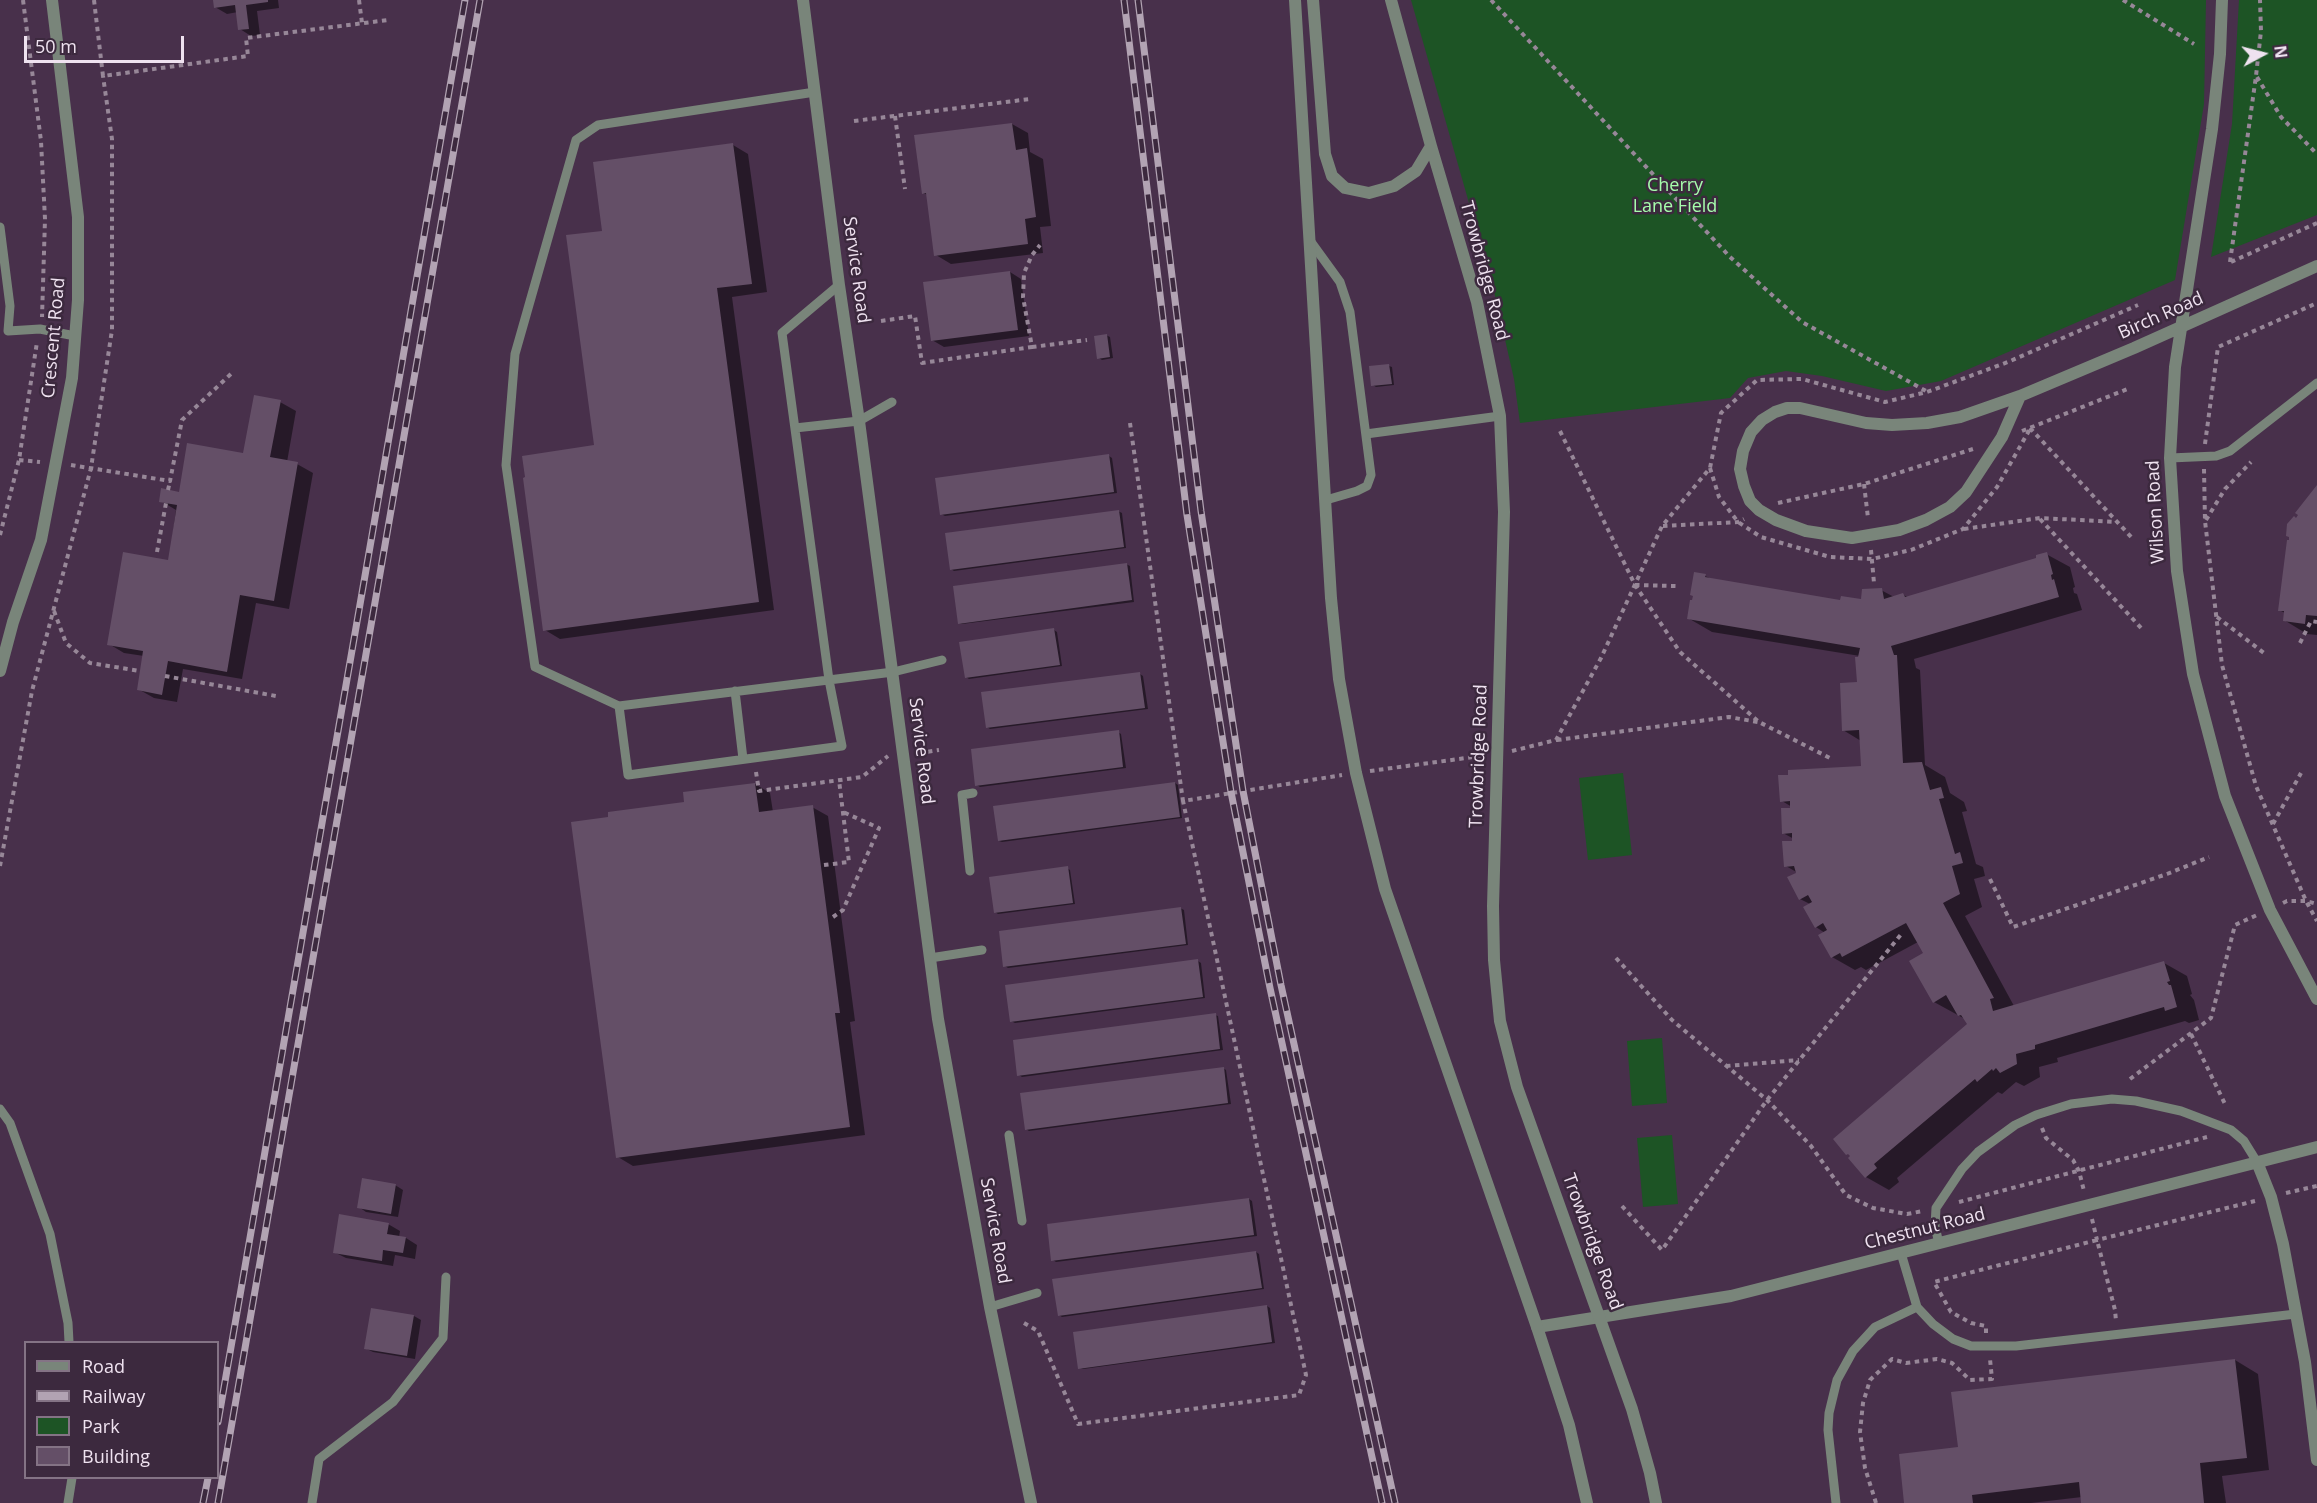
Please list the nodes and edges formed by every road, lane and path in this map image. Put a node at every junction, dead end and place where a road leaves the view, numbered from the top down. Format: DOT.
graph roads {
  1 [pos="23,0"];
  2 [pos="52,0"];
  3 [pos="94,0"];
  4 [pos="359,0"];
  5 [pos="803,0"];
  6 [pos="1295,0"];
  7 [pos="1313,0"];
  8 [pos="1391,0"];
  9 [pos="1491,0"];
  10 [pos="2123,0"];
  11 [pos="2222,0"];
  12 [pos="2260,0"];
  13 [pos="388,20"];
  14 [pos="362,23"];
  15 [pos="2194,44"];
  16 [pos="103,76"];
  17 [pos="2256,76"];
  18 [pos="815,92"];
  19 [pos="1030,99"];
  20 [pos="895,116"];
  21 [pos="854,121"];
  22 [pos="1431,146"];
  23 [pos="2317,154"];
  24 [pos="904,189"];
  25 [pos="2317,223"];
  26 [pos="0,227"];
  27 [pos="1311,242"];
  28 [pos="1040,245"];
  29 [pos="2317,266"];
  30 [pos="839,285"];
  31 [pos="2317,303"];
  32 [pos="2138,304"];
  33 [pos="881,321"];
  34 [pos="2180,326"];
  35 [pos="40,329"];
  36 [pos="4,332"];
  37 [pos="75,336"];
  38 [pos="1087,340"];
  39 [pos="1032,347"];
  40 [pos="232,373"];
  41 [pos="2317,383"];
  42 [pos="2130,388"];
  43 [pos="1927,392"];
  44 [pos="2020,396"];
  45 [pos="892,402"];
  46 [pos="1500,416"];
  47 [pos="859,421"];
  48 [pos="1130,423"];
  49 [pos="795,428"];
  50 [pos="2030,428"];
  51 [pos="1560,431"];
  52 [pos="1366,434"];
  53 [pos="2001,439"];
  54 [pos="2203,457"];
  55 [pos="2170,458"];
  56 [pos="19,460"];
  57 [pos="2251,462"];
  58 [pos="57,464"];
  59 [pos="91,468"];
  60 [pos="170,481"];
  61 [pos="168,490"];
  62 [pos="1326,500"];
  63 [pos="166,503"];
  64 [pos="1759,510"];
  65 [pos="2040,518"];
  66 [pos="2205,521"];
  67 [pos="2118,522"];
  68 [pos="1662,526"];
  69 [pos="1963,529"];
  70 [pos="0,535"];
  71 [pos="2134,540"];
  72 [pos="157,552"];
  73 [pos="1635,585"];
  74 [pos="1676,586"];
  75 [pos="54,611"];
  76 [pos="2216,617"];
  77 [pos="2317,621"];
  78 [pos="2143,630"];
  79 [pos="2300,643"];
  80 [pos="2264,653"];
  81 [pos="942,660"];
  82 [pos="0,671"];
  83 [pos="140,671"];
  84 [pos="893,672"];
  85 [pos="165,676"];
  86 [pos="830,680"];
  87 [pos="735,692"];
  88 [pos="276,696"];
  89 [pos="619,706"];
  90 [pos="1758,722"];
  91 [pos="1556,740"];
  92 [pos="939,750"];
  93 [pos="904,754"];
  94 [pos="1496,754"];
  95 [pos="1830,758"];
  96 [pos="743,759"];
  97 [pos="2301,772"];
  98 [pos="745,773"];
  99 [pos="1356,773"];
  100 [pos="838,780"];
  101 [pos="973,793"];
  102 [pos="1183,801"];
  103 [pos="843,812"];
  104 [pos="2272,825"];
  105 [pos="2209,857"];
  106 [pos="824,865"];
  107 [pos="0,866"];
  108 [pos="970,871"];
  109 [pos="1990,879"];
  110 [pos="2306,901"];
  111 [pos="2317,904"];
  112 [pos="833,917"];
  113 [pos="2317,921"];
  114 [pos="2235,925"];
  115 [pos="1903,932"];
  116 [pos="982,950"];
  117 [pos="930,958"];
  118 [pos="1616,958"];
  119 [pos="2317,999"];
  120 [pos="2191,1034"];
  121 [pos="1800,1060"];
  122 [pos="1726,1066"];
  123 [pos="2130,1079"];
  124 [pos="1767,1100"];
  125 [pos="2226,1106"];
  126 [pos="0,1109"];
  127 [pos="2231,1130"];
  128 [pos="1008,1135"];
  129 [pos="2317,1147"];
  130 [pos="2257,1162"];
  131 [pos="1622,1206"];
  132 [pos="1936,1208"];
  133 [pos="1022,1221"];
  134 [pos="1939,1244"];
  135 [pos="1901,1253"];
  136 [pos="446,1277"];
  137 [pos="1037,1293"];
  138 [pos="990,1306"];
  139 [pos="1917,1307"];
  140 [pos="2296,1314"];
  141 [pos="1600,1316"];
  142 [pos="1024,1323"];
  143 [pos="1537,1327"];
  144 [pos="69,1341"];
  145 [pos="2317,1460"];
  146 [pos="72,1479"];
  147 [pos="68,1503"];
  148 [pos="312,1503"];
  149 [pos="1031,1503"];
  150 [pos="1587,1503"];
  151 [pos="1656,1503"];
  152 [pos="1836,1503"];
  1 -- 35 [label="path"];
  2 -- 37 [label="street, Crescent Road"];
  3 -- 16 [label="path"];
  4 -- 14 [label="path"];
  5 -- 18 [label="street, Service Road"];
  6 -- 27 [label="street"];
  7 -- 22 [label="street"];
  8 -- 22 [label="street, Trowbridge Road"];
  9 -- 43 [label="path"];
  10 -- 15 [label="path"];
  11 -- 34 [label="street, Wilson Road"];
  12 -- 17 [label="path"];
  13 -- 14 [label="path"];
  14 -- 16 [label="path"];
  16 -- 59 [label="path"];
  17 -- 23 [label="path"];
  17 -- 25 [label="path"];
  18 -- 30 [label="street, Service Road"];
  18 -- 89 [label="lane"];
  19 -- 20 [label="path"];
  20 -- 21 [label="path"];
  20 -- 24 [label="path"];
  22 -- 46 [label="street, Trowbridge Road"];
  26 -- 36 [label="lane"];
  27 -- 52 [label="lane"];
  27 -- 62 [label="street"];
  28 -- 39 [label="path"];
  29 -- 34 [label="street, Birch Road"];
  30 -- 47 [label="street, Service Road"];
  30 -- 49 [label="lane"];
  31 -- 54 [label="path"];
  32 -- 43 [label="path"];
  33 -- 39 [label="path"];
  34 -- 44 [label="street, Birch Road"];
  34 -- 55 [label="street, Wilson Road"];
  35 -- 36 [label="lane"];
  35 -- 37 [label="lane"];
  35 -- 56 [label="path"];
  37 -- 58 [label="street, Crescent Road"];
  38 -- 39 [label="path"];
  40 -- 60 [label="path"];
  41 -- 54 [label="lane"];
  42 -- 50 [label="path"];
  43 -- 68 [label="path"];
  44 -- 53 [label="street"];
  44 -- 64 [label="street, Birch Road"];
  45 -- 47 [label="lane"];
  46 -- 52 [label="lane"];
  46 -- 94 [label="street, Trowbridge Road"];
  47 -- 49 [label="lane"];
  47 -- 84 [label="street, Service Road"];
  48 -- 102 [label="path"];
  49 -- 86 [label="lane"];
  50 -- 53 [label="path"];
  50 -- 67 [label="path"];
  51 -- 73 [label="path"];
  52 -- 62 [label="lane"];
  53 -- 64 [label="path"];
  53 -- 64 [label="street"];
  54 -- 55 [label="lane"];
  54 -- 66 [label="path"];
  55 -- 119 [label="street, Wilson Road"];
  56 -- 58 [label="path"];
  56 -- 70 [label="path"];
  57 -- 66 [label="path"];
  58 -- 59 [label="path"];
  58 -- 82 [label="street, Crescent Road"];
  59 -- 60 [label="path"];
  59 -- 75 [label="path"];
  60 -- 61 [label="path"];
  62 -- 99 [label="street"];
  63 -- 72 [label="path"];
  64 -- 68 [label="path"];
  65 -- 67 [label="path"];
  65 -- 69 [label="path"];
  65 -- 78 [label="path"];
  66 -- 76 [label="path"];
  67 -- 71 [label="path"];
  68 -- 73 [label="path"];
  73 -- 74 [label="path"];
  73 -- 90 [label="path"];
  73 -- 91 [label="path"];
  75 -- 83 [label="path"];
  75 -- 107 [label="path"];
  76 -- 80 [label="path"];
  76 -- 104 [label="path"];
  77 -- 79 [label="path"];
  81 -- 84 [label="lane"];
  84 -- 86 [label="lane"];
  84 -- 93 [label="street, Service Road"];
  85 -- 88 [label="path"];
  86 -- 87 [label="lane"];
  86 -- 96 [label="lane"];
  87 -- 89 [label="lane"];
  87 -- 96 [label="lane"];
  89 -- 96 [label="lane"];
  90 -- 91 [label="path"];
  90 -- 95 [label="path"];
  91 -- 94 [label="path"];
  92 -- 93 [label="path"];
  93 -- 100 [label="path"];
  93 -- 117 [label="street, Service Road"];
  94 -- 99 [label="path"];
  94 -- 141 [label="street, Trowbridge Road"];
  97 -- 104 [label="path"];
  98 -- 100 [label="path"];
  99 -- 102 [label="path"];
  99 -- 143 [label="street"];
  100 -- 103 [label="path"];
  101 -- 108 [label="lane"];
  102 -- 142 [label="path"];
  103 -- 106 [label="path"];
  103 -- 112 [label="path"];
  104 -- 110 [label="path"];
  105 -- 109 [label="path"];
  110 -- 111 [label="path"];
  110 -- 113 [label="path"];
  114 -- 120 [label="path"];
  115 -- 121 [label="path"];
  116 -- 117 [label="lane"];
  117 -- 138 [label="street, Service Road"];
  118 -- 122 [label="path"];
  120 -- 123 [label="path"];
  120 -- 125 [label="path"];
  121 -- 122 [label="path"];
  121 -- 124 [label="path"];
  122 -- 124 [label="path"];
  124 -- 131 [label="path"];
  124 -- 132 [label="path"];
  126 -- 144 [label="lane"];
  127 -- 130 [label="lane"];
  127 -- 132 [label="path"];
  127 -- 132 [label="lane"];
  128 -- 133 [label="lane"];
  129 -- 130 [label="street, Chestnut Road"];
  130 -- 134 [label="street, Chestnut Road"];
  130 -- 140 [label="street"];
  132 -- 134 [label="lane"];
  134 -- 135 [label="street, Chestnut Road"];
  135 -- 139 [label="lane"];
  135 -- 141 [label="street, Chestnut Road"];
  136 -- 148 [label="lane"];
  137 -- 138 [label="lane"];
  138 -- 149 [label="street, Service Road"];
  139 -- 140 [label="lane"];
  139 -- 152 [label="lane"];
  140 -- 145 [label="street"];
  141 -- 143 [label="street, Chestnut Road"];
  141 -- 151 [label="street, Trowbridge Road"];
  143 -- 150 [label="street"];
  146 -- 147 [label="lane"];
}
